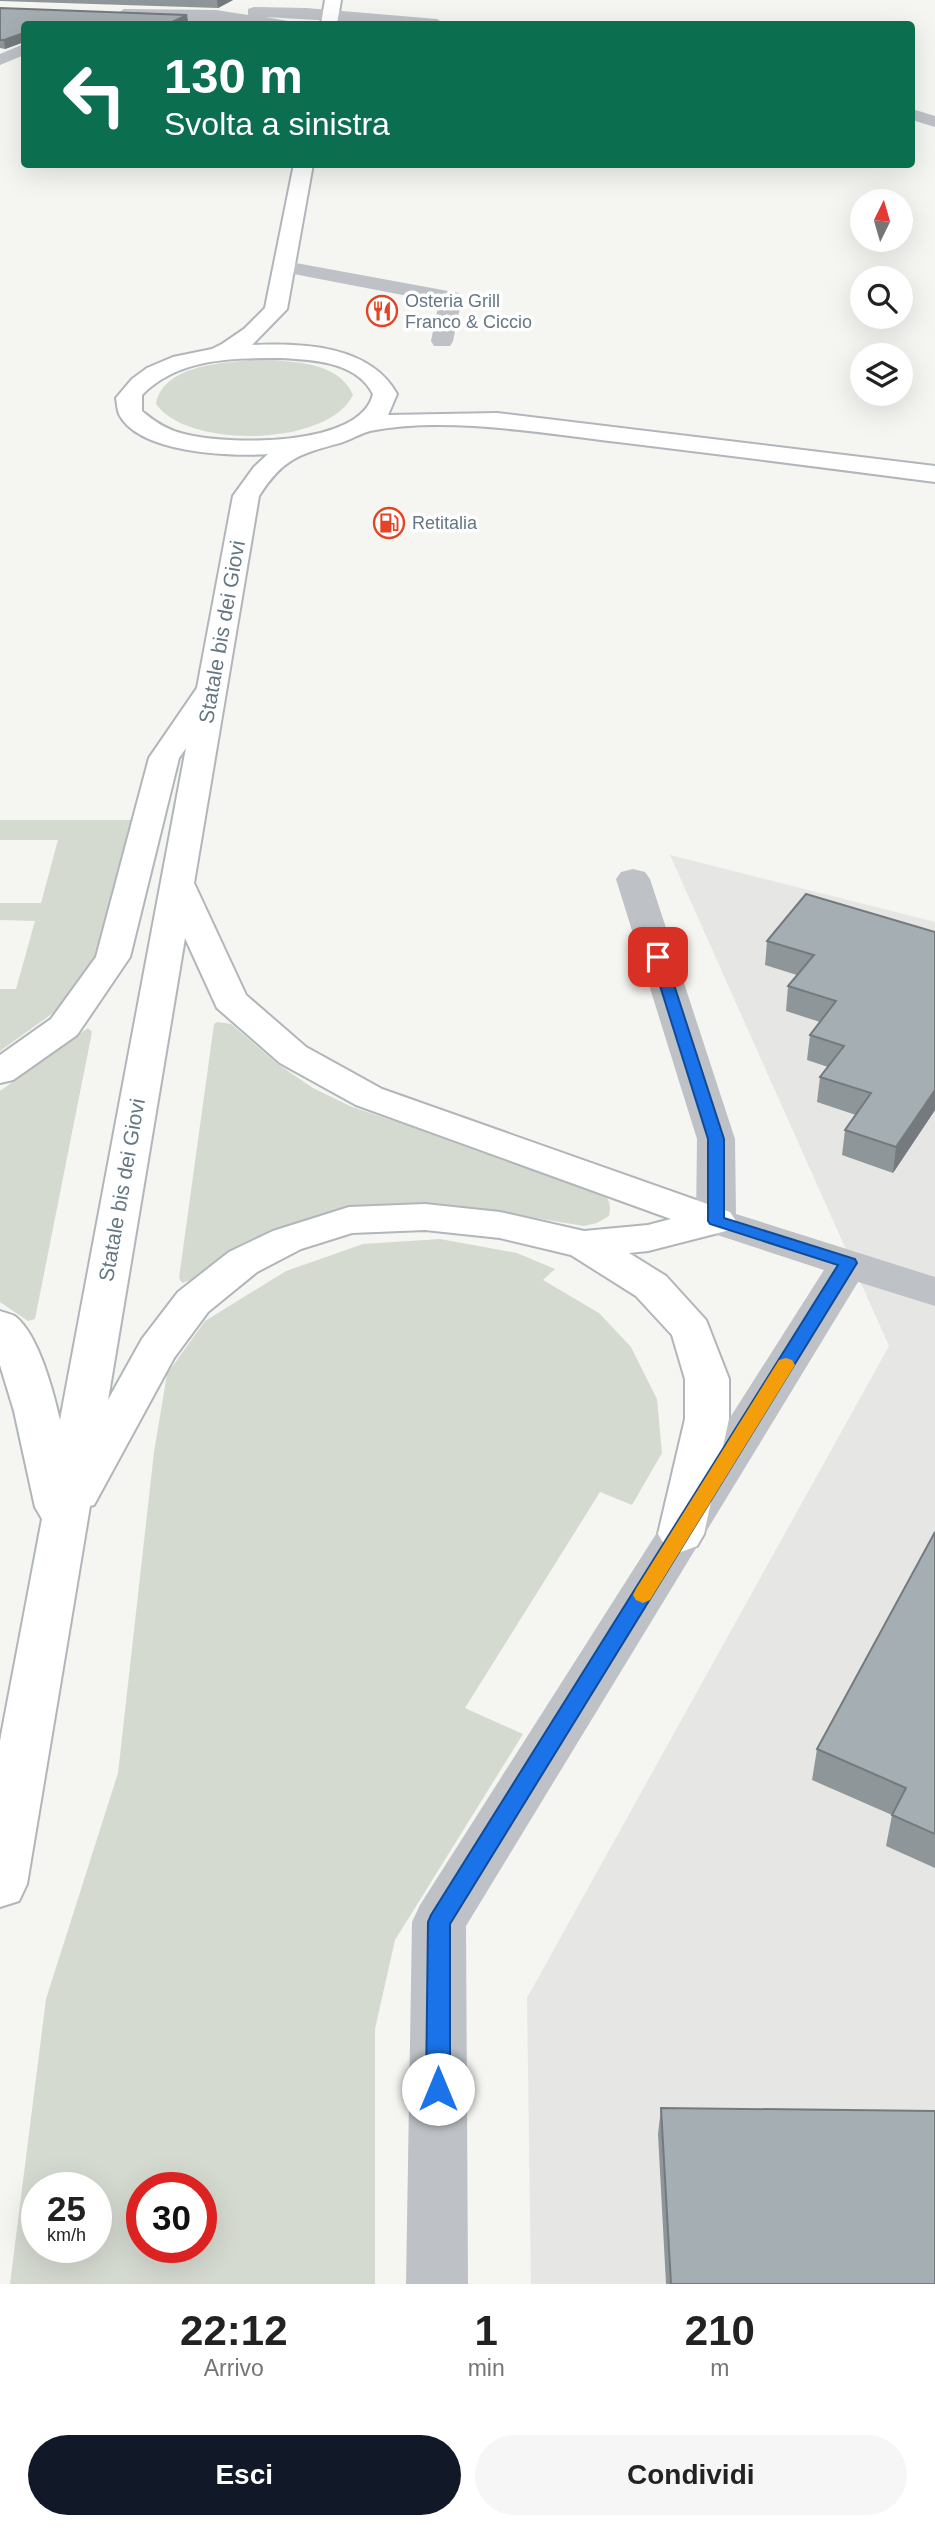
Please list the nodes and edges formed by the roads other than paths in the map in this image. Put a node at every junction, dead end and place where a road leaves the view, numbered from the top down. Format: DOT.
graph roads {
  1 [pos="324,0"];
  2 [pos="146,7"];
  3 [pos="102,14"];
  4 [pos="331,14"];
  5 [pos="266,15"];
  6 [pos="277,21"];
  7 [pos="405,21"];
  8 [pos="21,50"];
  9 [pos="0,60"];
  10 [pos="915,115"];
  11 [pos="935,121"];
  12 [pos="303,168"];
  13 [pos="285,267"];
  14 [pos="276,309"];
  15 [pos="442,341"];
  16 [pos="221,353"];
  17 [pos="312,354"];
  18 [pos="376,379"];
  19 [pos="497,420"];
  20 [pos="363,425"];
  21 [pos="301,445"];
  22 [pos="206,446"];
  23 [pos="935,474"];
  24 [pos="246,496"];
  25 [pos="214,685"];
  26 [pos="633,879"];
  27 [pos="178,884"];
  28 [pos="0,1072"];
  29 [pos="716,1221"];
  30 [pos="584,1244"];
  31 [pos="849,1263"];
  32 [pos="935,1292"];
  33 [pos="0,1326"];
  34 [pos="62,1522"];
  35 [pos="681,1534"];
  36 [pos="0,1884"];
  37 [pos="438,2284"];
  1 -- 5 [label="street"];
  2 -- 3 [label="street"];
  2 -- 5 [label="street"];
  4 -- 5 [label="street"];
  4 -- 7 [label="street"];
  5 -- 6 [label="street"];
  8 -- 9 [label="street"];
  10 -- 11 [label="street"];
  12 -- 13 [label="main road"];
  13 -- 14 [label="main road"];
  13 -- 15 [label="street"];
  14 -- 16 [label="main road, Statale bis dei Giovi"];
  14 -- 17 [label="main road, Statale bis dei Giovi"];
  16 -- 17 [label="main road, Statale bis dei Giovi"];
  16 -- 22 [label="main road, Statale bis dei Giovi"];
  17 -- 18 [label="main road, Statale bis dei Giovi"];
  18 -- 19 [label="main road, Statale bis dei Giovi"];
  18 -- 20 [label="main road"];
  19 -- 20 [label="main road, Statale bis dei Giovi"];
  19 -- 23 [label="main road"];
  20 -- 21 [label="main road, Statale bis dei Giovi"];
  21 -- 22 [label="main road, Statale bis dei Giovi"];
  21 -- 24 [label="main road, Statale bis dei Giovi"];
  22 -- 24 [label="main road, Statale bis dei Giovi"];
  24 -- 25 [label="main road, Statale bis dei Giovi"];
  25 -- 27 [label="main road, Statale bis dei Giovi"];
  25 -- 28 [label="main road"];
  26 -- 29 [label="street"];
  27 -- 29 [label="main road"];
  27 -- 34 [label="main road, Statale bis dei Giovi"];
  29 -- 30 [label="main road"];
  29 -- 31 [label="street"];
  30 -- 34 [label="main road"];
  30 -- 35 [label="main road"];
  31 -- 32 [label="street"];
  31 -- 35 [label="street"];
  33 -- 34 [label="main road"];
  34 -- 36 [label="main road, Statale bis dei Giovi"];
  35 -- 37 [label="street"];
}
